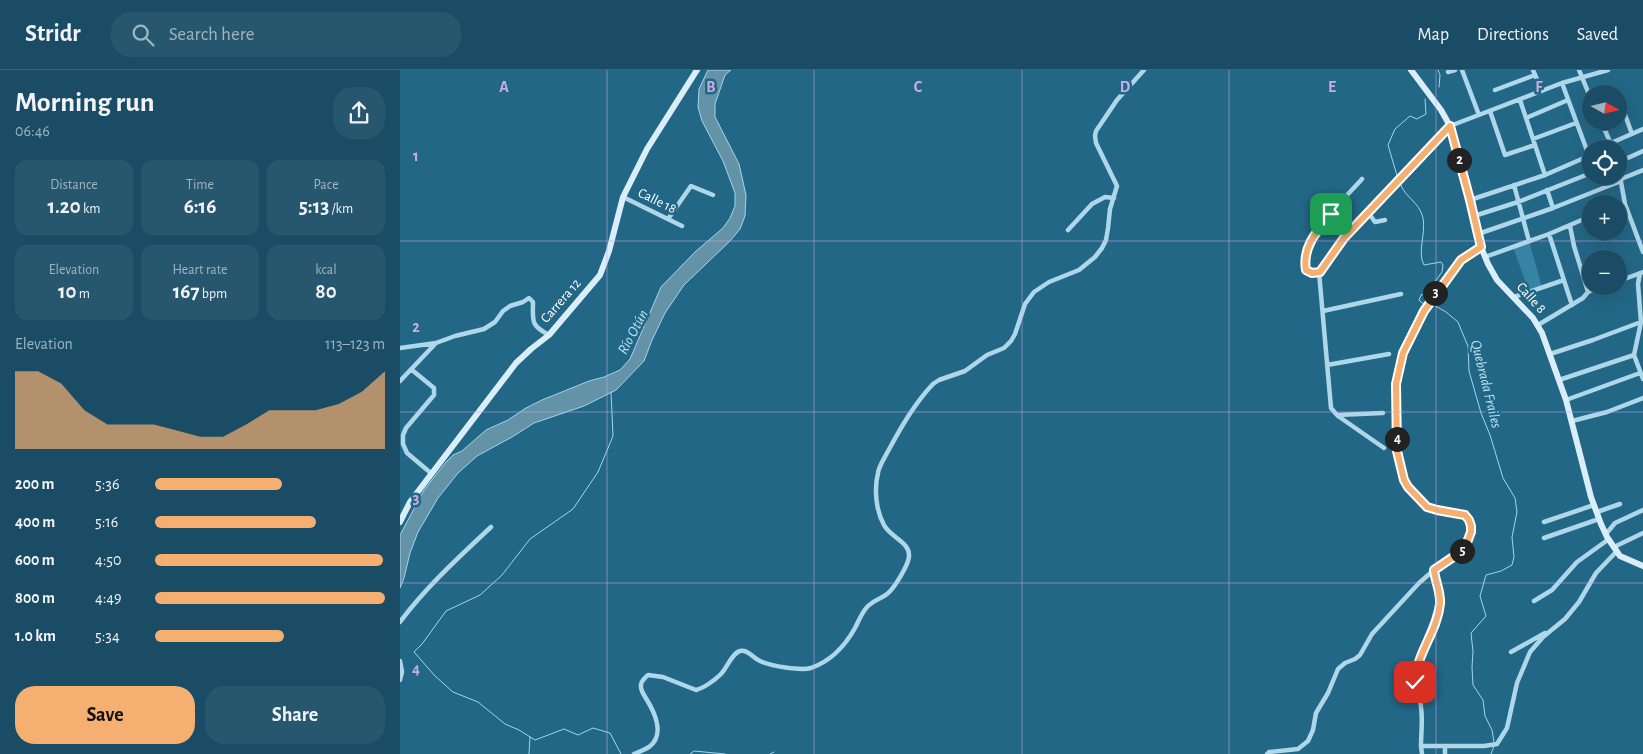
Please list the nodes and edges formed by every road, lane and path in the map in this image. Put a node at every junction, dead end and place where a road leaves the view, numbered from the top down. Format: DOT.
graph roads {
  1 [pos="697,70"];
  2 [pos="1144,70"];
  3 [pos="1411,70"];
  4 [pos="1456,70"];
  5 [pos="1462,70"];
  6 [pos="1579,70"];
  7 [pos="1604,70"];
  8 [pos="1448,72"];
  9 [pos="1534,73"];
  10 [pos="1582,77"];
  11 [pos="1562,83"];
  12 [pos="1585,85"];
  13 [pos="1495,90"];
  14 [pos="1542,91"];
  15 [pos="1520,100"];
  16 [pos="1568,100"];
  17 [pos="1490,111"];
  18 [pos="1479,115"];
  19 [pos="1526,118"];
  20 [pos="1576,123"];
  21 [pos="1628,123"];
  22 [pos="1450,126"];
  23 [pos="1643,129"];
  24 [pos="1632,134"];
  25 [pos="1532,139"];
  26 [pos="1583,140"];
  27 [pos="1622,140"];
  28 [pos="1535,145"];
  29 [pos="1643,151"];
  30 [pos="1627,158"];
  31 [pos="1582,159"];
  32 [pos="1643,170"];
  33 [pos="1545,175"];
  34 [pos="1582,176"];
  35 [pos="1627,177"];
  36 [pos="1362,179"];
  37 [pos="1609,185"];
  38 [pos="1514,186"];
  39 [pos="1547,190"];
  40 [pos="713,194"];
  41 [pos="623,197"];
  42 [pos="1114,198"];
  43 [pos="1470,200"];
  44 [pos="1518,202"];
  45 [pos="1554,208"];
  46 [pos="1627,210"];
  47 [pos="1367,211"];
  48 [pos="1474,216"];
  49 [pos="668,219"];
  50 [pos="1523,219"];
  51 [pos="1385,220"];
  52 [pos="1582,220"];
  53 [pos="1375,222"];
  54 [pos="1369,224"];
  55 [pos="682,226"];
  56 [pos="1570,226"];
  57 [pos="1068,230"];
  58 [pos="1478,234"];
  59 [pos="1549,234"];
  60 [pos="1529,242"];
  61 [pos="1481,247"];
  62 [pos="1643,252"];
  63 [pos="1485,257"];
  64 [pos="1320,272"];
  65 [pos="1582,272"];
  66 [pos="1641,272"];
  67 [pos="1627,277"];
  68 [pos="1564,280"];
  69 [pos="1401,294"];
  70 [pos="1586,295"];
  71 [pos="1514,297"];
  72 [pos="1572,304"];
  73 [pos="1641,310"];
  74 [pos="1322,311"];
  75 [pos="1640,322"];
  76 [pos="1538,325"];
  77 [pos="549,335"];
  78 [pos="436,343"];
  79 [pos="400,348"];
  80 [pos="1389,354"];
  81 [pos="1550,354"];
  82 [pos="1634,355"];
  83 [pos="1327,365"];
  84 [pos="412,370"];
  85 [pos="1640,373"];
  86 [pos="1643,379"];
  87 [pos="1560,380"];
  88 [pos="400,381"];
  89 [pos="1643,398"];
  90 [pos="1566,400"];
  91 [pos="1383,413"];
  92 [pos="1336,415"];
  93 [pos="1572,421"];
  94 [pos="1384,448"];
  95 [pos="432,474"];
  96 [pos="1620,504"];
  97 [pos="1594,505"];
  98 [pos="1643,510"];
  99 [pos="1598,516"];
  100 [pos="400,522"];
  101 [pos="1544,522"];
  102 [pos="491,527"];
  103 [pos="1643,532"];
  104 [pos="1607,537"];
  105 [pos="1544,538"];
  106 [pos="1615,549"];
  107 [pos="1643,566"];
  108 [pos="1434,570"];
  109 [pos="1534,601"];
  110 [pos="400,622"];
  111 [pos="1554,628"];
  112 [pos="1511,652"];
  113 [pos="400,661"];
  114 [pos="400,680"];
  115 [pos="1421,746"];
  116 [pos="1445,746"];
  117 [pos="634,754"];
  118 [pos="1267,754"];
  119 [pos="1422,754"];
  120 [pos="1445,754"];
  1 -- 41 [label="street, Carrera 12"];
  2 -- 42 [label="street"];
  3 -- 22 [label="street, Calle 8"];
  4 -- 8 [label="street"];
  5 -- 18 [label="street"];
  6 -- 10 [label="street"];
  7 -- 10 [label="street"];
  9 -- 13 [label="street"];
  9 -- 14 [label="street"];
  10 -- 11 [label="street"];
  10 -- 12 [label="street"];
  11 -- 14 [label="street"];
  11 -- 16 [label="street"];
  14 -- 15 [label="street"];
  15 -- 17 [label="street"];
  15 -- 19 [label="street"];
  16 -- 19 [label="street"];
  16 -- 20 [label="street"];
  17 -- 18 [label="street"];
  17 -- 28 [label="street"];
  18 -- 22 [label="street"];
  19 -- 25 [label="street"];
  20 -- 25 [label="street"];
  20 -- 26 [label="street"];
  21 -- 24 [label="street"];
  22 -- 43 [label="street, Calle 8"];
  22 -- 47 [label="street"];
  23 -- 24 [label="street"];
  24 -- 27 [label="street"];
  25 -- 28 [label="street"];
  28 -- 33 [label="street"];
  29 -- 30 [label="street"];
  31 -- 33 [label="street"];
  32 -- 35 [label="street"];
  33 -- 38 [label="street"];
  34 -- 39 [label="street"];
  36 -- 64 [label="street"];
  37 -- 45 [label="street"];
  38 -- 43 [label="street"];
  38 -- 44 [label="street"];
  39 -- 44 [label="street"];
  39 -- 45 [label="street"];
  40 -- 49 [label="street"];
  41 -- 49 [label="street, Calle 18"];
  41 -- 77 [label="street, Carrera 12"];
  42 -- 57 [label="street"];
  42 -- 117 [label="street"];
  43 -- 48 [label="street, Calle 8"];
  44 -- 48 [label="street"];
  44 -- 50 [label="street"];
  45 -- 50 [label="street"];
  46 -- 62 [label="street"];
  47 -- 53 [label="street"];
  47 -- 64 [label="street"];
  48 -- 58 [label="street, Calle 8"];
  49 -- 55 [label="street, Calle 18"];
  50 -- 58 [label="street"];
  50 -- 60 [label="street"];
  51 -- 53 [label="street"];
  52 -- 56 [label="street"];
  53 -- 54 [label="street"];
  56 -- 59 [label="street"];
  56 -- 65 [label="street"];
  58 -- 61 [label="street, Calle 8"];
  59 -- 60 [label="street"];
  59 -- 68 [label="street"];
  60 -- 63 [label="street"];
  61 -- 63 [label="street, Calle 8"];
  61 -- 108 [label="street"];
  63 -- 71 [label="street, Calle 8"];
  64 -- 74 [label="street"];
  66 -- 67 [label="street"];
  66 -- 73 [label="street"];
  68 -- 71 [label="street"];
  68 -- 72 [label="street"];
  69 -- 74 [label="street"];
  70 -- 72 [label="street"];
  71 -- 76 [label="street, Calle 8"];
  72 -- 76 [label="street"];
  73 -- 75 [label="street"];
  74 -- 83 [label="street"];
  75 -- 81 [label="street"];
  75 -- 82 [label="street"];
  76 -- 81 [label="street, Calle 8"];
  77 -- 78 [label="street"];
  77 -- 95 [label="street, Carrera 12"];
  78 -- 79 [label="street"];
  78 -- 84 [label="street"];
  80 -- 83 [label="street"];
  81 -- 87 [label="street, Calle 8"];
  82 -- 85 [label="street"];
  82 -- 87 [label="street"];
  83 -- 92 [label="street"];
  84 -- 88 [label="street"];
  84 -- 95 [label="street"];
  85 -- 86 [label="street"];
  85 -- 90 [label="street"];
  87 -- 90 [label="street, Calle 8"];
  89 -- 93 [label="street"];
  90 -- 93 [label="street, Calle 8"];
  91 -- 92 [label="street"];
  92 -- 94 [label="street"];
  93 -- 97 [label="street, Calle 8"];
  95 -- 100 [label="street, Carrera 12"];
  96 -- 99 [label="street"];
  97 -- 99 [label="street, Calle 8"];
  97 -- 101 [label="street"];
  98 -- 104 [label="street"];
  99 -- 104 [label="street, Calle 8"];
  99 -- 105 [label="street"];
  102 -- 110 [label="street"];
  103 -- 106 [label="street"];
  104 -- 106 [label="street, Calle 8"];
  104 -- 109 [label="street"];
  106 -- 107 [label="street, Calle 8"];
  106 -- 111 [label="street"];
  108 -- 115 [label="street"];
  108 -- 118 [label="street"];
  111 -- 112 [label="street"];
  111 -- 116 [label="street"];
  113 -- 114 [label="street"];
  115 -- 116 [label="street"];
  115 -- 119 [label="street"];
  116 -- 120 [label="street"];
}
